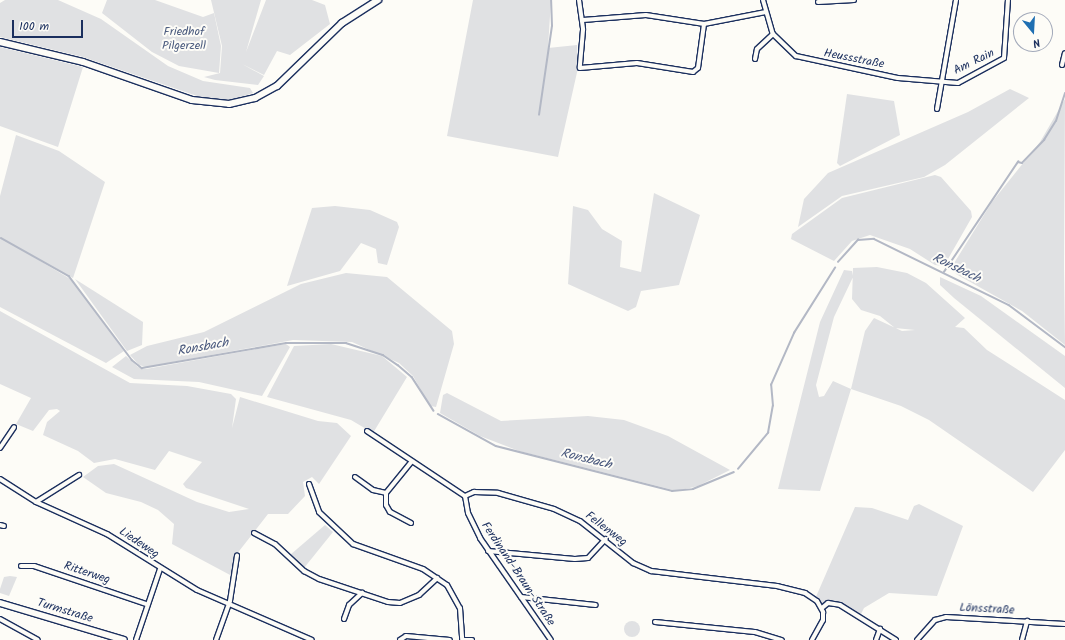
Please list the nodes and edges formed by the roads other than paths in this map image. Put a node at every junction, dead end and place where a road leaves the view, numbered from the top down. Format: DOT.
graph roads {
  1 [pos="378,0"];
  2 [pos="579,0"];
  3 [pos="763,0"];
  4 [pos="854,0"];
  5 [pos="956,0"];
  6 [pos="1008,0"];
  7 [pos="818,2"];
  8 [pos="766,12"];
  9 [pos="583,20"];
  10 [pos="704,24"];
  11 [pos="773,34"];
  12 [pos="0,42"];
  13 [pos="1065,53"];
  14 [pos="755,59"];
  15 [pos="1062,64"];
  16 [pos="942,82"];
  17 [pos="937,109"];
  18 [pos="14,427"];
  19 [pos="367,431"];
  20 [pos="0,448"];
  21 [pos="412,461"];
  22 [pos="79,475"];
  23 [pos="355,477"];
  24 [pos="0,479"];
  25 [pos="309,484"];
  26 [pos="386,492"];
  27 [pos="465,496"];
  28 [pos="36,502"];
  29 [pos="411,523"];
  30 [pos="254,533"];
  31 [pos="606,539"];
  32 [pos="488,551"];
  33 [pos="237,556"];
  34 [pos="21,566"];
  35 [pos="160,569"];
  36 [pos="438,578"];
  37 [pos="362,593"];
  38 [pos="521,597"];
  39 [pos="0,603"];
  40 [pos="146,604"];
  41 [pos="229,605"];
  42 [pos="596,605"];
  43 [pos="822,608"];
  44 [pos="0,619"];
  45 [pos="344,619"];
  46 [pos="1027,621"];
  47 [pos="655,622"];
  48 [pos="1065,624"];
  49 [pos="880,629"];
  50 [pos="38,640"];
  51 [pos="124,640"];
  52 [pos="136,640"];
  53 [pos="216,640"];
  54 [pos="312,640"];
  55 [pos="400,640"];
  56 [pos="450,640"];
  57 [pos="462,640"];
  58 [pos="472,640"];
  59 [pos="551,640"];
  60 [pos="782,640"];
  61 [pos="812,640"];
  62 [pos="876,640"];
  63 [pos="896,640"];
  64 [pos="917,640"];
  65 [pos="1022,640"];
  1 -- 12 [label="street"];
  2 -- 9 [label="street"];
  3 -- 8 [label="street, Heussstraße"];
  4 -- 7 [label="street"];
  5 -- 16 [label="street, Am Rain"];
  6 -- 16 [label="street, Am Rain"];
  8 -- 10 [label="street"];
  8 -- 11 [label="street, Heussstraße"];
  9 -- 10 [label="street"];
  9 -- 10 [label="street"];
  11 -- 14 [label="street"];
  11 -- 16 [label="street, Heussstraße"];
  13 -- 15 [label="street"];
  16 -- 17 [label="street, Am Rain"];
  18 -- 20 [label="street"];
  19 -- 21 [label="street"];
  21 -- 26 [label="street"];
  21 -- 27 [label="street"];
  22 -- 28 [label="street"];
  23 -- 26 [label="street"];
  24 -- 28 [label="street, Liedeweg"];
  25 -- 36 [label="street"];
  26 -- 29 [label="street"];
  27 -- 31 [label="street, Fellenweg"];
  27 -- 32 [label="street, Ferdinand-Braun-Straße"];
  28 -- 35 [label="street, Liedeweg"];
  30 -- 37 [label="street"];
  31 -- 32 [label="street"];
  31 -- 43 [label="street, Fellenweg"];
  32 -- 38 [label="street, Ferdinand-Braun-Straße"];
  33 -- 41 [label="street"];
  34 -- 40 [label="street, Ritterweg"];
  35 -- 40 [label="street"];
  35 -- 41 [label="street, Liedeweg"];
  36 -- 37 [label="street"];
  36 -- 57 [label="street"];
  37 -- 45 [label="street"];
  38 -- 42 [label="street"];
  38 -- 59 [label="street, Ferdinand-Braun-Straße"];
  39 -- 51 [label="street, Turmstraße"];
  40 -- 52 [label="street"];
  41 -- 53 [label="street"];
  41 -- 54 [label="street, Liedeweg"];
  43 -- 49 [label="street"];
  43 -- 61 [label="street"];
  44 -- 50 [label="street"];
  46 -- 48 [label="street, Lönsstraße"];
  46 -- 64 [label="street, Lönsstraße"];
  46 -- 65 [label="street"];
  47 -- 60 [label="street"];
  49 -- 62 [label="street"];
  49 -- 63 [label="street"];
  55 -- 56 [label="street"];
  57 -- 58 [label="street"];
}
